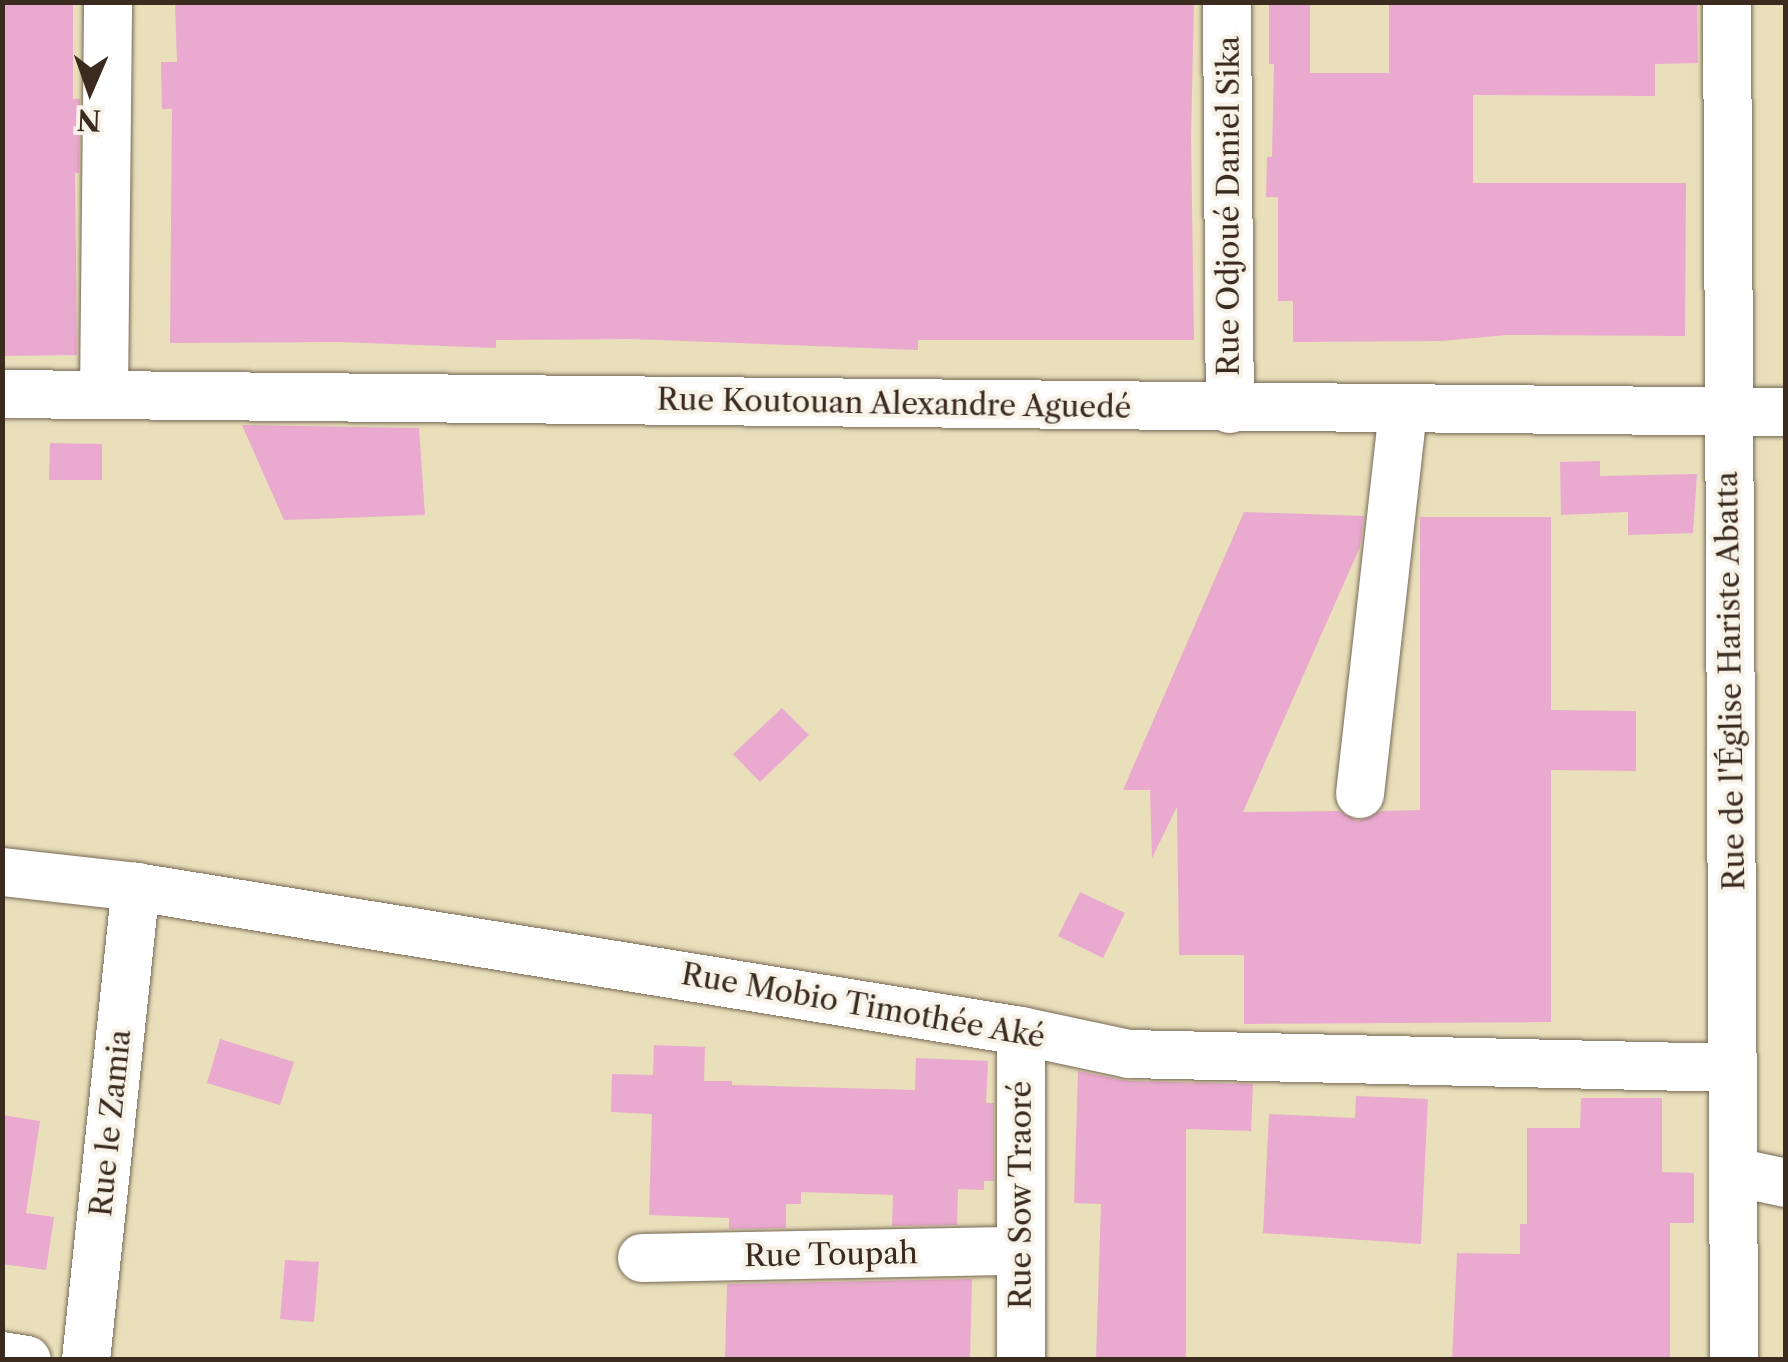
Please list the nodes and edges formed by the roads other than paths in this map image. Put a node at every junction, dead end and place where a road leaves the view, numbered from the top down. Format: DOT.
graph roads {
  1 [pos="108,2"];
  2 [pos="1227,2"];
  3 [pos="1727,2"];
  4 [pos="2,394"];
  5 [pos="104,394"];
  6 [pos="1230,409"];
  7 [pos="1403,411"];
  8 [pos="1786,412"];
  9 [pos="1728,413"];
  10 [pos="1360,794"];
  11 [pos="2,872"];
  12 [pos="136,887"];
  13 [pos="1021,1031"];
  14 [pos="1730,1068"];
  15 [pos="1735,1172"];
  16 [pos="1786,1182"];
  17 [pos="1021,1251"];
  18 [pos="642,1258"];
  19 [pos="2,1356"];
  20 [pos="27,1360"];
  21 [pos="86,1360"];
  22 [pos="1021,1360"];
  23 [pos="1734,1360"];
  1 -- 5 [label="street"];
  2 -- 6 [label="street, Rue Odjoué Daniel Sika"];
  3 -- 9 [label="street, Rue de l'Église Hariste Abatta"];
  4 -- 5 [label="street, Rue Koutouan Alexandre Aguedé"];
  5 -- 6 [label="street, Rue Koutouan Alexandre Aguedé"];
  6 -- 7 [label="street, Rue Koutouan Alexandre Aguedé"];
  7 -- 9 [label="street, Rue Koutouan Alexandre Aguedé"];
  7 -- 10 [label="street"];
  8 -- 9 [label="street, Rue Koutouan Alexandre Aguedé"];
  9 -- 14 [label="street, Rue de l'Église Hariste Abatta"];
  11 -- 12 [label="street, Rue Mobio Timothée Aké"];
  12 -- 13 [label="street, Rue Mobio Timothée Aké"];
  12 -- 21 [label="street, Rue le Zamia"];
  13 -- 14 [label="street, Rue Mobio Timothée Aké"];
  13 -- 17 [label="street, Rue Sow Traoré"];
  14 -- 15 [label="street, Rue de l'Église Hariste Abatta"];
  15 -- 16 [label="street"];
  15 -- 23 [label="street, Rue de l'Église Hariste Abatta"];
  17 -- 18 [label="street, Rue Toupah"];
  17 -- 22 [label="street, Rue Sow Traoré"];
  19 -- 20 [label="street"];
}
